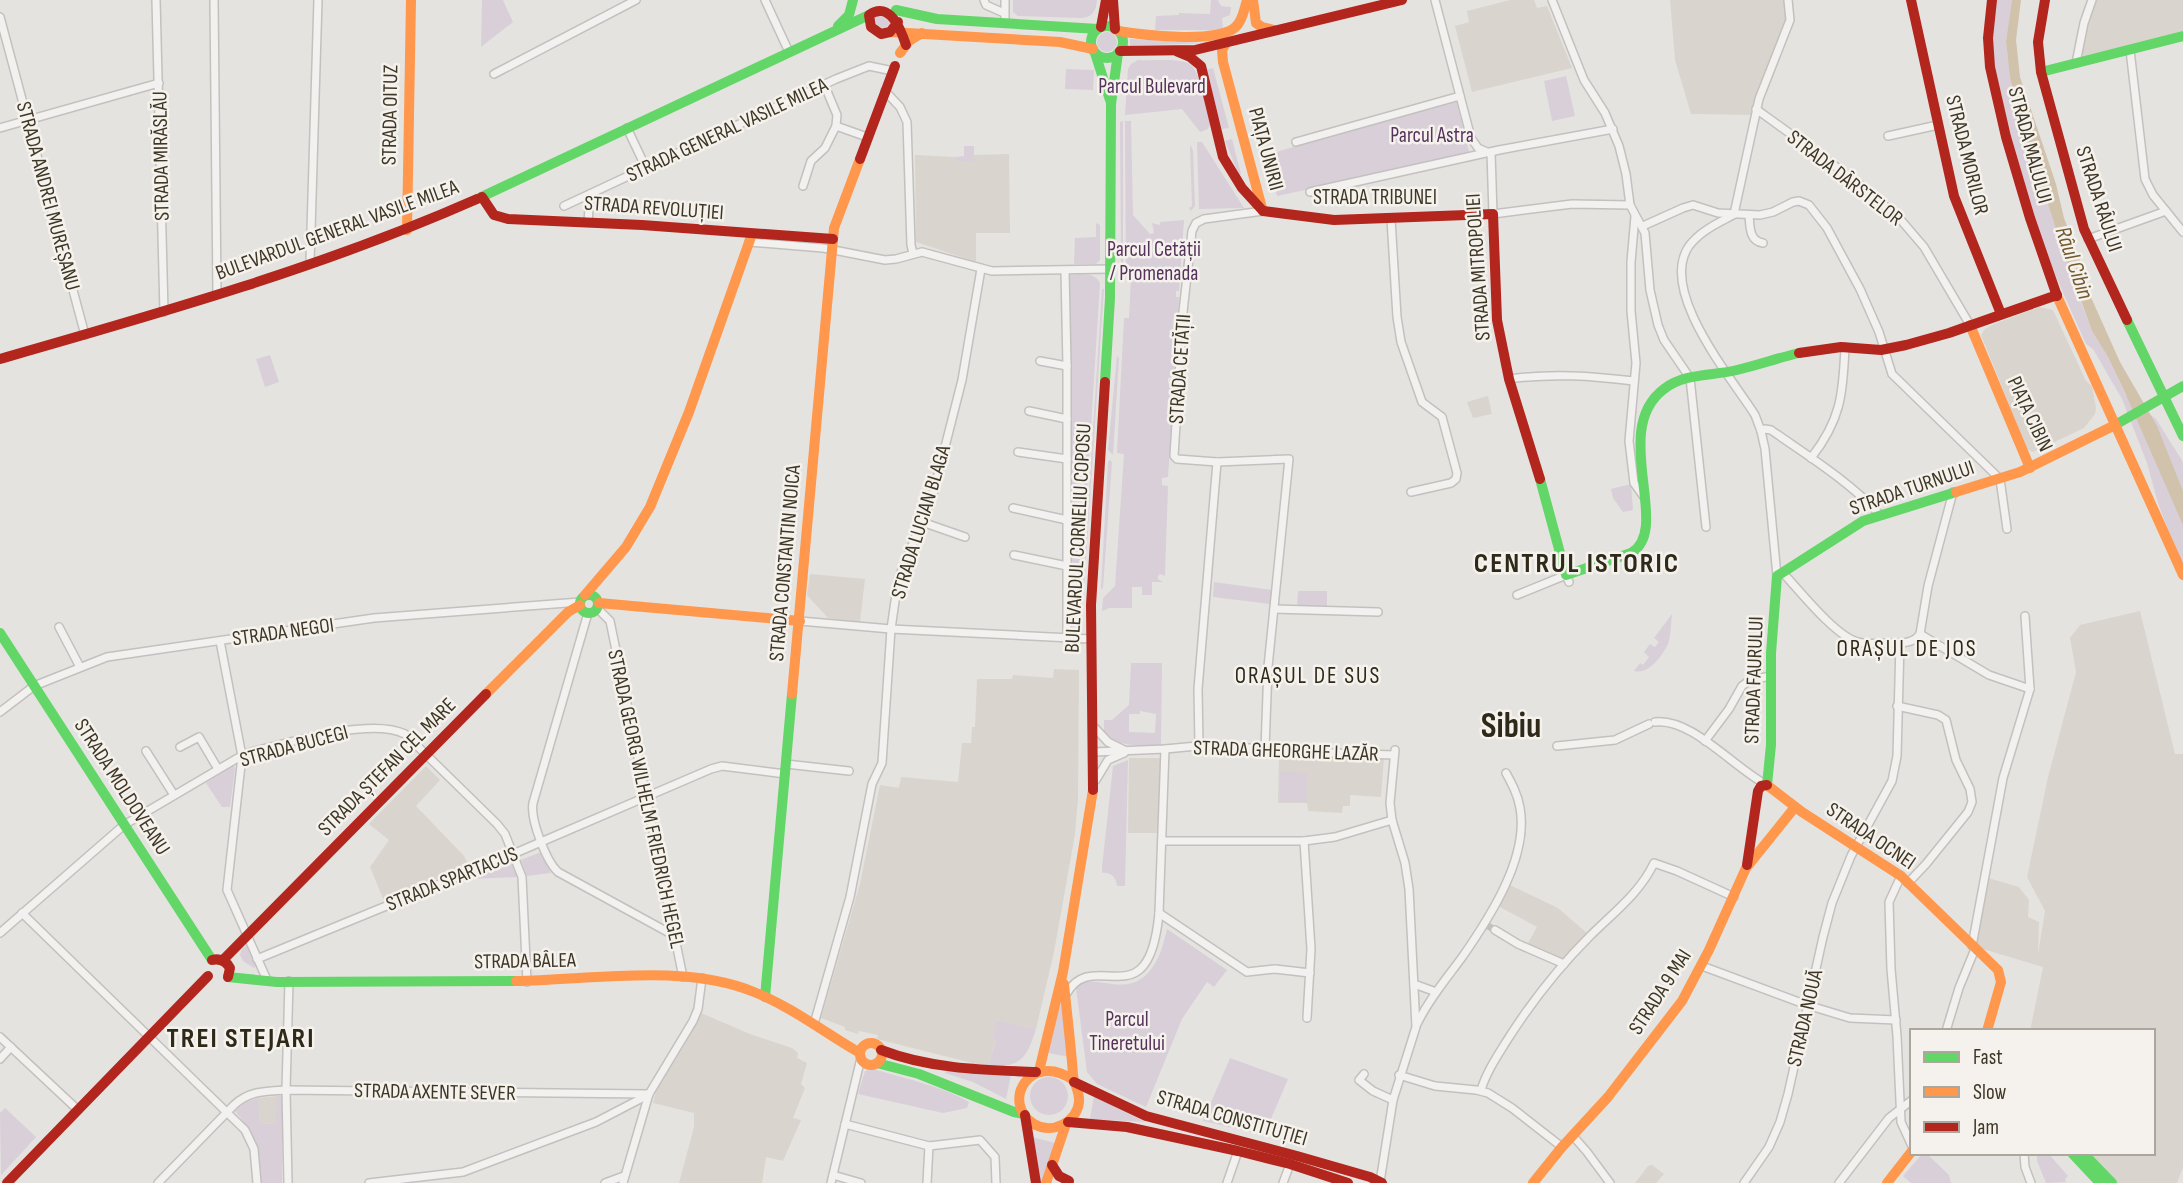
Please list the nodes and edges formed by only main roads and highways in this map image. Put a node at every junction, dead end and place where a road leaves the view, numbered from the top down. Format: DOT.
graph roads {
  1 [pos="411,0"];
  2 [pos="853,0"];
  3 [pos="862,0"];
  4 [pos="1106,0"];
  5 [pos="1113,0"];
  6 [pos="1247,0"];
  7 [pos="1253,0"];
  8 [pos="1402,0"];
  9 [pos="1911,0"];
  10 [pos="1992,0"];
  11 [pos="2045,0"];
  12 [pos="878,2"];
  13 [pos="896,10"];
  14 [pos="869,13"];
  15 [pos="871,27"];
  16 [pos="1099,28"];
  17 [pos="894,30"];
  18 [pos="1116,30"];
  19 [pos="1275,30"];
  20 [pos="829,33"];
  21 [pos="922,33"];
  22 [pos="2183,36"];
  23 [pos="1226,43"];
  24 [pos="1094,51"];
  25 [pos="1119,52"];
  26 [pos="1161,52"];
  27 [pos="1178,52"];
  28 [pos="1222,59"];
  29 [pos="1201,66"];
  30 [pos="894,69"];
  31 [pos="2041,72"];
  32 [pos="1114,90"];
  33 [pos="1111,104"];
  34 [pos="1254,180"];
  35 [pos="1242,188"];
  36 [pos="482,197"];
  37 [pos="1263,211"];
  38 [pos="1493,214"];
  39 [pos="407,230"];
  40 [pos="750,238"];
  41 [pos="832,245"];
  42 [pos="2057,295"];
  43 [pos="2001,314"];
  44 [pos="1970,325"];
  45 [pos="0,359"];
  46 [pos="2183,386"];
  47 [pos="2160,399"];
  48 [pos="2118,423"];
  49 [pos="2183,436"];
  50 [pos="2030,468"];
  51 [pos="1780,575"];
  52 [pos="2183,575"];
  53 [pos="588,604"];
  54 [pos="800,621"];
  55 [pos="0,633"];
  56 [pos="1768,785"];
  57 [pos="1796,807"];
  58 [pos="1746,868"];
  59 [pos="217,960"];
  60 [pos="1063,972"];
  61 [pos="208,976"];
  62 [pos="228,977"];
  63 [pos="765,997"];
  64 [pos="1988,1029"];
  65 [pos="881,1050"];
  66 [pos="864,1059"];
  67 [pos="1037,1072"];
  68 [pos="1074,1081"];
  69 [pos="1024,1114"];
  70 [pos="1067,1123"];
  71 [pos="1910,1152"];
  72 [pos="2075,1155"];
  73 [pos="2085,1155"];
  74 [pos="1294,1160"];
  75 [pos="1052,1166"];
  76 [pos="1069,1181"];
  77 [pos="7,1183"];
  78 [pos="1036,1183"];
  79 [pos="1046,1183"];
  80 [pos="1348,1183"];
  81 [pos="1381,1183"];
  82 [pos="1533,1183"];
  83 [pos="1887,1183"];
  84 [pos="2087,1183"];
  85 [pos="2099,1183"];
  86 [pos="2112,1183"];
  1 -- 39 [label="main road, STRADA OITUZ"];
  2 -- 20 [label="main road"];
  3 -- 14 [label="main road"];
  4 -- 16 [label="main road"];
  5 -- 18 [label="main road"];
  6 -- 18 [label="main road"];
  7 -- 19 [label="main road"];
  8 -- 19 [label="main road"];
  9 -- 43 [label="main road, STRADA MORILOR"];
  10 -- 42 [label="main road, STRADA MALULUI"];
  11 -- 31 [label="main road, STRADA RÂULUI"];
  12 -- 13 [label="main road"];
  12 -- 14 [label="main road"];
  13 -- 16 [label="main road"];
  13 -- 17 [label="main road"];
  14 -- 15 [label="main road"];
  14 -- 20 [label="main road, BULEVARDUL GENERAL VASILE MILEA"];
  15 -- 17 [label="main road"];
  15 -- 20 [label="main road, BULEVARDUL GENERAL VASILE MILEA"];
  16 -- 18 [label="main road"];
  16 -- 24 [label="main road"];
  17 -- 21 [label="main road"];
  17 -- 21 [label="main road"];
  18 -- 25 [label="main road"];
  19 -- 23 [label="main road"];
  20 -- 36 [label="main road, BULEVARDUL GENERAL VASILE MILEA"];
  21 -- 24 [label="main road"];
  22 -- 31 [label="main road"];
  23 -- 27 [label="main road"];
  23 -- 28 [label="main road, PIAȚA UNIRII"];
  24 -- 25 [label="main road"];
  24 -- 33 [label="main road, BULEVARDUL CORNELIU COPOSU"];
  25 -- 26 [label="main road"];
  25 -- 32 [label="main road, BULEVARDUL CORNELIU COPOSU"];
  26 -- 27 [label="main road"];
  26 -- 32 [label="main road, BULEVARDUL CORNELIU COPOSU"];
  27 -- 29 [label="main road"];
  28 -- 29 [label="main road"];
  28 -- 34 [label="main road, PIAȚA UNIRII"];
  29 -- 35 [label="main road, PIAȚA UNIRII"];
  30 -- 41 [label="main road, STRADA CONSTANTIN NOICA"];
  31 -- 47 [label="main road, STRADA RÂULUI"];
  32 -- 33 [label="main road, BULEVARDUL CORNELIU COPOSU"];
  33 -- 60 [label="main road, BULEVARDUL CORNELIU COPOSU"];
  34 -- 35 [label="main road"];
  34 -- 37 [label="main road, PIAȚA UNIRII"];
  35 -- 37 [label="main road, PIAȚA UNIRII"];
  36 -- 39 [label="main road, BULEVARDUL GENERAL VASILE MILEA"];
  36 -- 40 [label="main road, STRADA REVOLUȚIEI"];
  37 -- 38 [label="main road, STRADA TRIBUNEI"];
  38 -- 44 [label="main road, STRADA MITROPOLIEI"];
  39 -- 45 [label="main road, BULEVARDUL GENERAL VASILE MILEA"];
  40 -- 41 [label="main road, STRADA REVOLUȚIEI"];
  40 -- 53 [label="main road, STRADA ȘTEFAN CEL MARE"];
  41 -- 54 [label="main road, STRADA CONSTANTIN NOICA"];
  42 -- 43 [label="main road"];
  42 -- 48 [label="main road, STRADA MALULUI"];
  43 -- 44 [label="main road"];
  44 -- 50 [label="main road, PIAȚA CIBIN"];
  46 -- 47 [label="main road, PIAȚA CIBIN"];
  47 -- 48 [label="main road, PIAȚA CIBIN"];
  47 -- 49 [label="main road, STRADA RÂULUI"];
  48 -- 50 [label="main road, PIAȚA CIBIN"];
  48 -- 52 [label="main road, STRADA MALULUI"];
  50 -- 51 [label="main road, STRADA TURNULUI"];
  51 -- 56 [label="main road, STRADA FAURULUI"];
  53 -- 54 [label="main road"];
  53 -- 59 [label="main road, STRADA ȘTEFAN CEL MARE"];
  54 -- 63 [label="main road, STRADA CONSTANTIN NOICA"];
  55 -- 59 [label="main road, STRADA MOLDOVEANU"];
  56 -- 57 [label="main road, STRADA OCNEI"];
  56 -- 58 [label="main road"];
  57 -- 58 [label="main road, STRADA 9 MAI"];
  57 -- 64 [label="main road, STRADA OCNEI"];
  58 -- 82 [label="main road, STRADA 9 MAI"];
  59 -- 61 [label="main road"];
  59 -- 62 [label="main road"];
  60 -- 67 [label="main road, BULEVARDUL CORNELIU COPOSU"];
  60 -- 68 [label="main road, BULEVARDUL CORNELIU COPOSU"];
  61 -- 62 [label="main road"];
  61 -- 77 [label="main road"];
  62 -- 63 [label="main road, STRADA BÂLEA"];
  63 -- 66 [label="main road, STRADA BÂLEA"];
  65 -- 66 [label="main road"];
  65 -- 66 [label="main road"];
  65 -- 67 [label="main road"];
  66 -- 69 [label="main road"];
  67 -- 68 [label="main road"];
  67 -- 69 [label="main road, BULEVARDUL CORNELIU COPOSU"];
  68 -- 70 [label="main road, BULEVARDUL CORNELIU COPOSU"];
  68 -- 74 [label="main road, STRADA CONSTITUȚIEI"];
  69 -- 70 [label="main road"];
  69 -- 78 [label="main road, BULEVARDUL CORNELIU COPOSU"];
  70 -- 74 [label="main road, STRADA CONSTITUȚIEI"];
  70 -- 75 [label="main road, BULEVARDUL CORNELIU COPOSU"];
  71 -- 83 [label="main road"];
  72 -- 85 [label="main road"];
  73 -- 86 [label="main road"];
  74 -- 80 [label="main road, STRADA CONSTITUȚIEI"];
  74 -- 81 [label="main road, STRADA CONSTITUȚIEI"];
  75 -- 76 [label="main road"];
  75 -- 79 [label="main road, BULEVARDUL CORNELIU COPOSU"];
  84 -- 85 [label="main road"];
}
